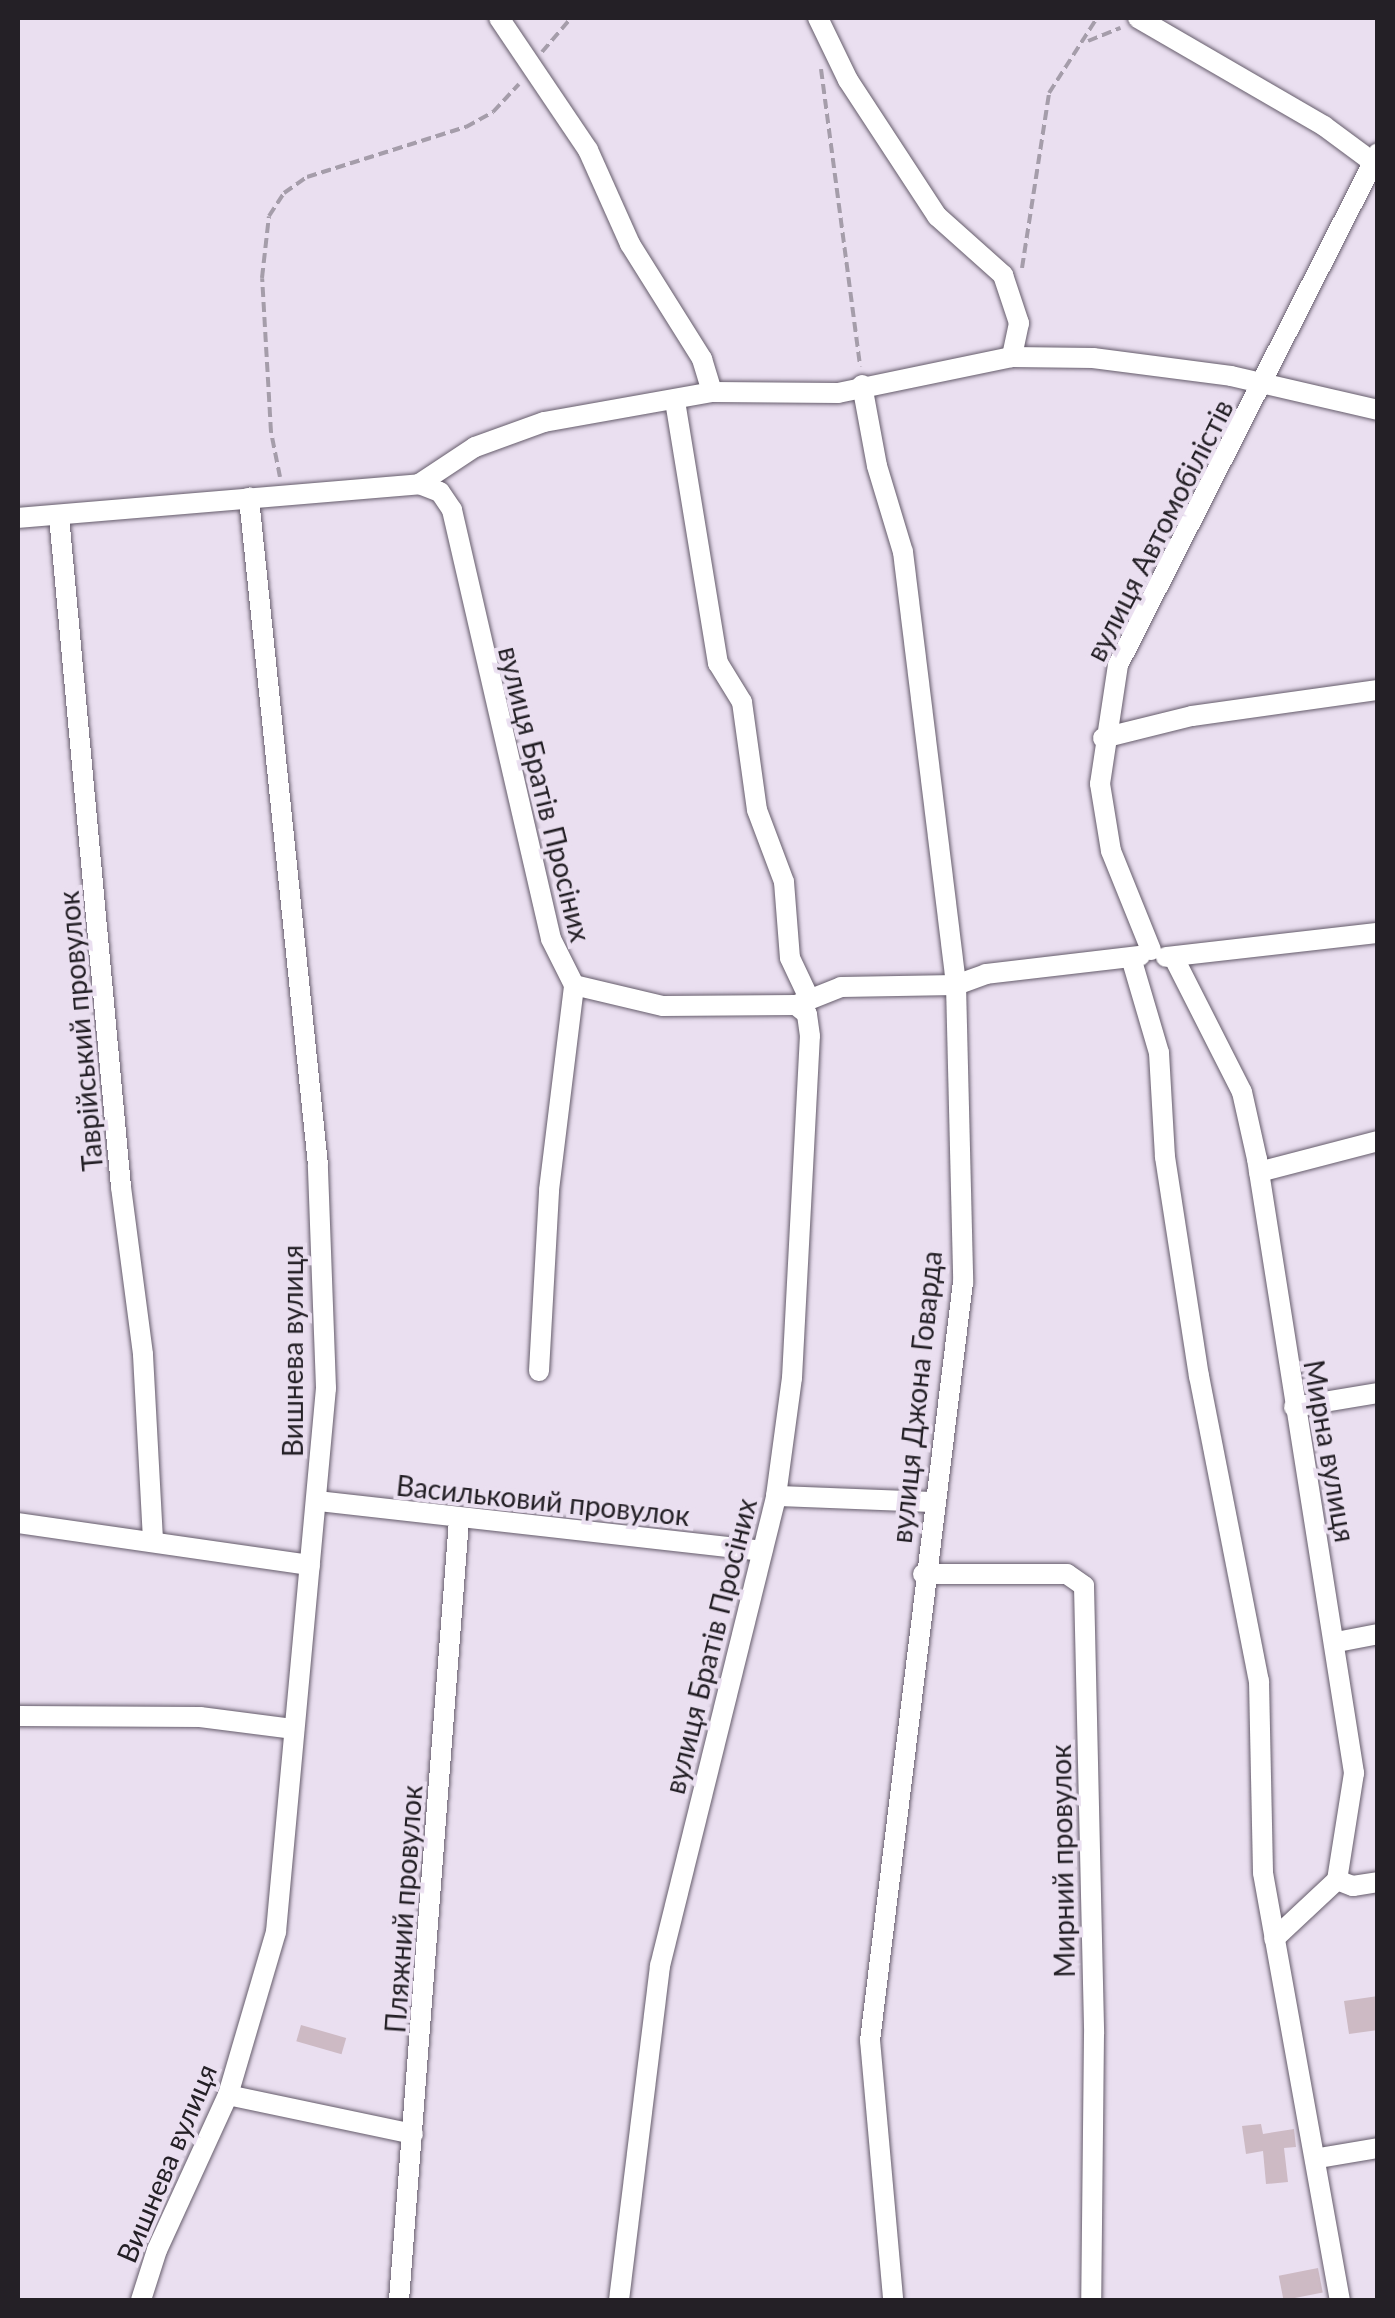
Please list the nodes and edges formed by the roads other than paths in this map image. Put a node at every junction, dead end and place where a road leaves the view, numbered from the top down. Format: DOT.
graph roads {
  1 [pos="499,18"];
  2 [pos="818,18"];
  3 [pos="1147,23"];
  4 [pos="1376,161"];
  5 [pos="1012,356"];
  6 [pos="1264,382"];
  7 [pos="862,385"];
  8 [pos="712,392"];
  9 [pos="675,401"];
  10 [pos="1378,410"];
  11 [pos="420,484"];
  12 [pos="249,498"];
  13 [pos="59,516"];
  14 [pos="18,518"];
  15 [pos="1378,690"];
  16 [pos="1104,738"];
  17 [pos="1378,932"];
  18 [pos="1150,950"];
  19 [pos="1175,960"];
  20 [pos="1132,961"];
  21 [pos="956,984"];
  22 [pos="574,985"];
  23 [pos="802,1000"];
  24 [pos="1378,1141"];
  25 [pos="1259,1172"];
  26 [pos="539,1371"];
  27 [pos="1378,1394"];
  28 [pos="1294,1407"];
  29 [pos="776,1496"];
  30 [pos="318,1501"];
  31 [pos="935,1502"];
  32 [pos="459,1521"];
  33 [pos="18,1522"];
  34 [pos="153,1541"];
  35 [pos="762,1550"];
  36 [pos="310,1565"];
  37 [pos="924,1574"];
  38 [pos="1378,1634"];
  39 [pos="1337,1642"];
  40 [pos="18,1716"];
  41 [pos="294,1729"];
  42 [pos="1337,1880"];
  43 [pos="1378,1882"];
  44 [pos="1274,1939"];
  45 [pos="228,2094"];
  46 [pos="413,2134"];
  47 [pos="1378,2148"];
  48 [pos="1318,2158"];
  49 [pos="141,2300"];
  50 [pos="399,2300"];
  51 [pos="619,2300"];
  52 [pos="893,2300"];
  53 [pos="1092,2300"];
  54 [pos="1340,2300"];
  1 -- 8 [label="street"];
  2 -- 5 [label="street"];
  3 -- 4 [label="street"];
  4 -- 6 [label="street, вулиця Автомобілістів"];
  5 -- 6 [label="street"];
  5 -- 7 [label="street"];
  6 -- 10 [label="street"];
  6 -- 16 [label="street, вулиця Автомобілістів"];
  7 -- 8 [label="street"];
  7 -- 21 [label="street, вулиця Джона Говарда"];
  8 -- 9 [label="street"];
  9 -- 11 [label="street"];
  9 -- 23 [label="street, вулиця Братів Просіних"];
  11 -- 12 [label="street"];
  11 -- 22 [label="street, вулиця Братів Просіних"];
  12 -- 13 [label="street"];
  12 -- 30 [label="street, Вишнева вулиця"];
  13 -- 14 [label="street"];
  13 -- 34 [label="street, Таврійський провулок"];
  15 -- 16 [label="street"];
  16 -- 18 [label="street, вулиця Автомобілістів"];
  17 -- 19 [label="street"];
  18 -- 19 [label="street"];
  18 -- 20 [label="street"];
  19 -- 25 [label="street, Мирна вулиця"];
  20 -- 21 [label="street"];
  20 -- 44 [label="street"];
  21 -- 23 [label="street"];
  21 -- 31 [label="street, вулиця Джона Говарда"];
  22 -- 23 [label="street"];
  22 -- 26 [label="street, вулиця Братів Просіних"];
  23 -- 29 [label="street, вулиця Братів Просіних"];
  24 -- 25 [label="street"];
  25 -- 28 [label="street, Мирна вулиця"];
  27 -- 28 [label="street"];
  28 -- 39 [label="street, Мирна вулиця"];
  29 -- 31 [label="street"];
  29 -- 35 [label="street, вулиця Братів Просіних"];
  30 -- 32 [label="street, Васильковий провулок"];
  30 -- 36 [label="street, Вишнева вулиця"];
  31 -- 37 [label="street, вулиця Джона Говарда"];
  32 -- 35 [label="street, Васильковий провулок"];
  32 -- 46 [label="street, Пляжний провулок"];
  33 -- 34 [label="street"];
  34 -- 36 [label="street"];
  35 -- 51 [label="street, вулиця Братів Просіних"];
  36 -- 41 [label="street, Вишнева вулиця"];
  37 -- 52 [label="street, вулиця Джона Говарда"];
  37 -- 53 [label="street, Мирний провулок"];
  38 -- 39 [label="street"];
  39 -- 42 [label="street, Мирна вулиця"];
  40 -- 41 [label="street"];
  41 -- 45 [label="street, Вишнева вулиця"];
  42 -- 43 [label="street"];
  42 -- 44 [label="street"];
  44 -- 48 [label="street"];
  45 -- 46 [label="street"];
  45 -- 49 [label="street, Вишнева вулиця"];
  46 -- 50 [label="street, Пляжний провулок"];
  47 -- 48 [label="street"];
  48 -- 54 [label="street"];
}
